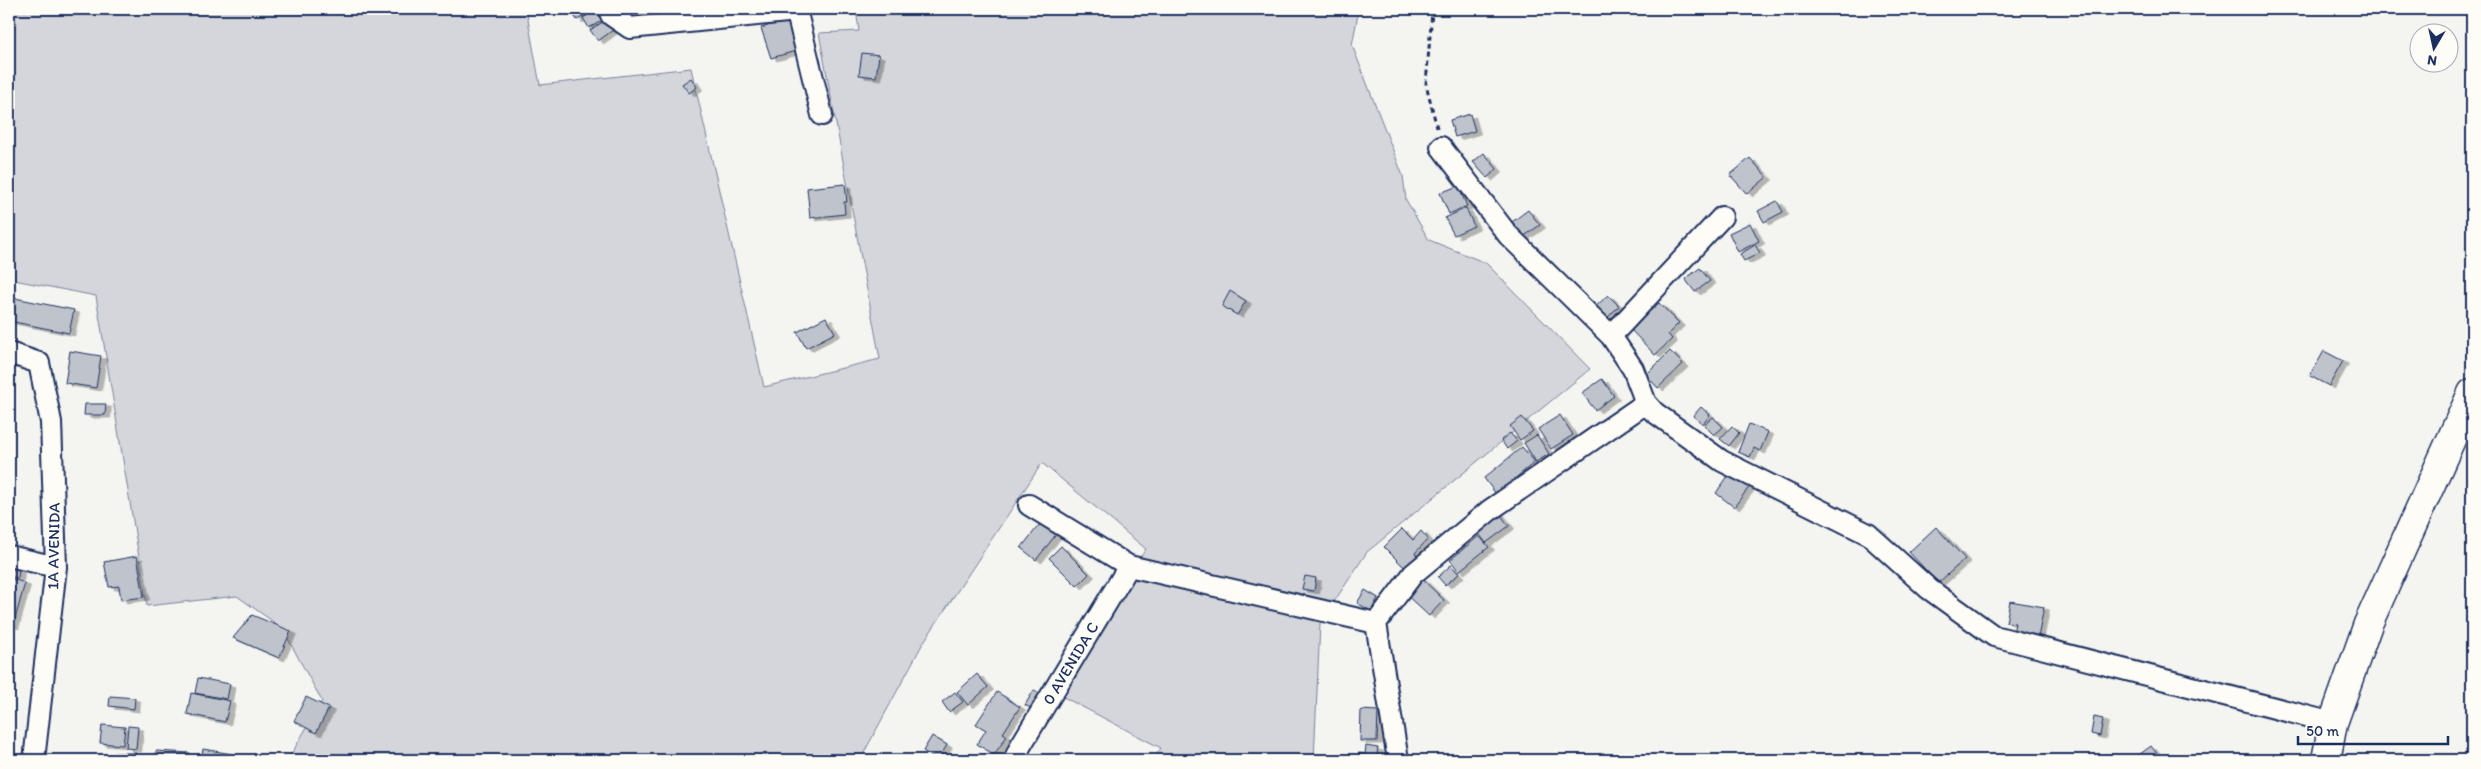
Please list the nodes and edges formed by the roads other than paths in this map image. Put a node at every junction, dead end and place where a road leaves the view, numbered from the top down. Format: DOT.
graph roads {
  1 [pos="609,9"];
  2 [pos="796,10"];
  3 [pos="822,115"];
  4 [pos="1441,146"];
  5 [pos="1722,217"];
  6 [pos="1611,336"];
  7 [pos="9,353"];
  8 [pos="2472,393"];
  9 [pos="1646,403"];
  10 [pos="1030,505"];
  11 [pos="9,556"];
  12 [pos="1129,566"];
  13 [pos="56,567"];
  14 [pos="1376,623"];
  15 [pos="2334,723"];
  16 [pos="34,760"];
  17 [pos="1014,760"];
  18 [pos="1398,760"];
  19 [pos="2326,760"];
  1 -- 2 [label="street"];
  2 -- 3 [label="street"];
  4 -- 6 [label="street"];
  5 -- 6 [label="street"];
  6 -- 9 [label="street"];
  7 -- 13 [label="street, 1A AVENIDA"];
  8 -- 15 [label="main road"];
  9 -- 14 [label="street"];
  9 -- 15 [label="street"];
  10 -- 12 [label="street"];
  11 -- 13 [label="street"];
  12 -- 14 [label="street"];
  12 -- 17 [label="street, 0 AVENIDA C"];
  13 -- 16 [label="street, 1A AVENIDA"];
  14 -- 18 [label="street"];
  15 -- 19 [label="main road"];
}
